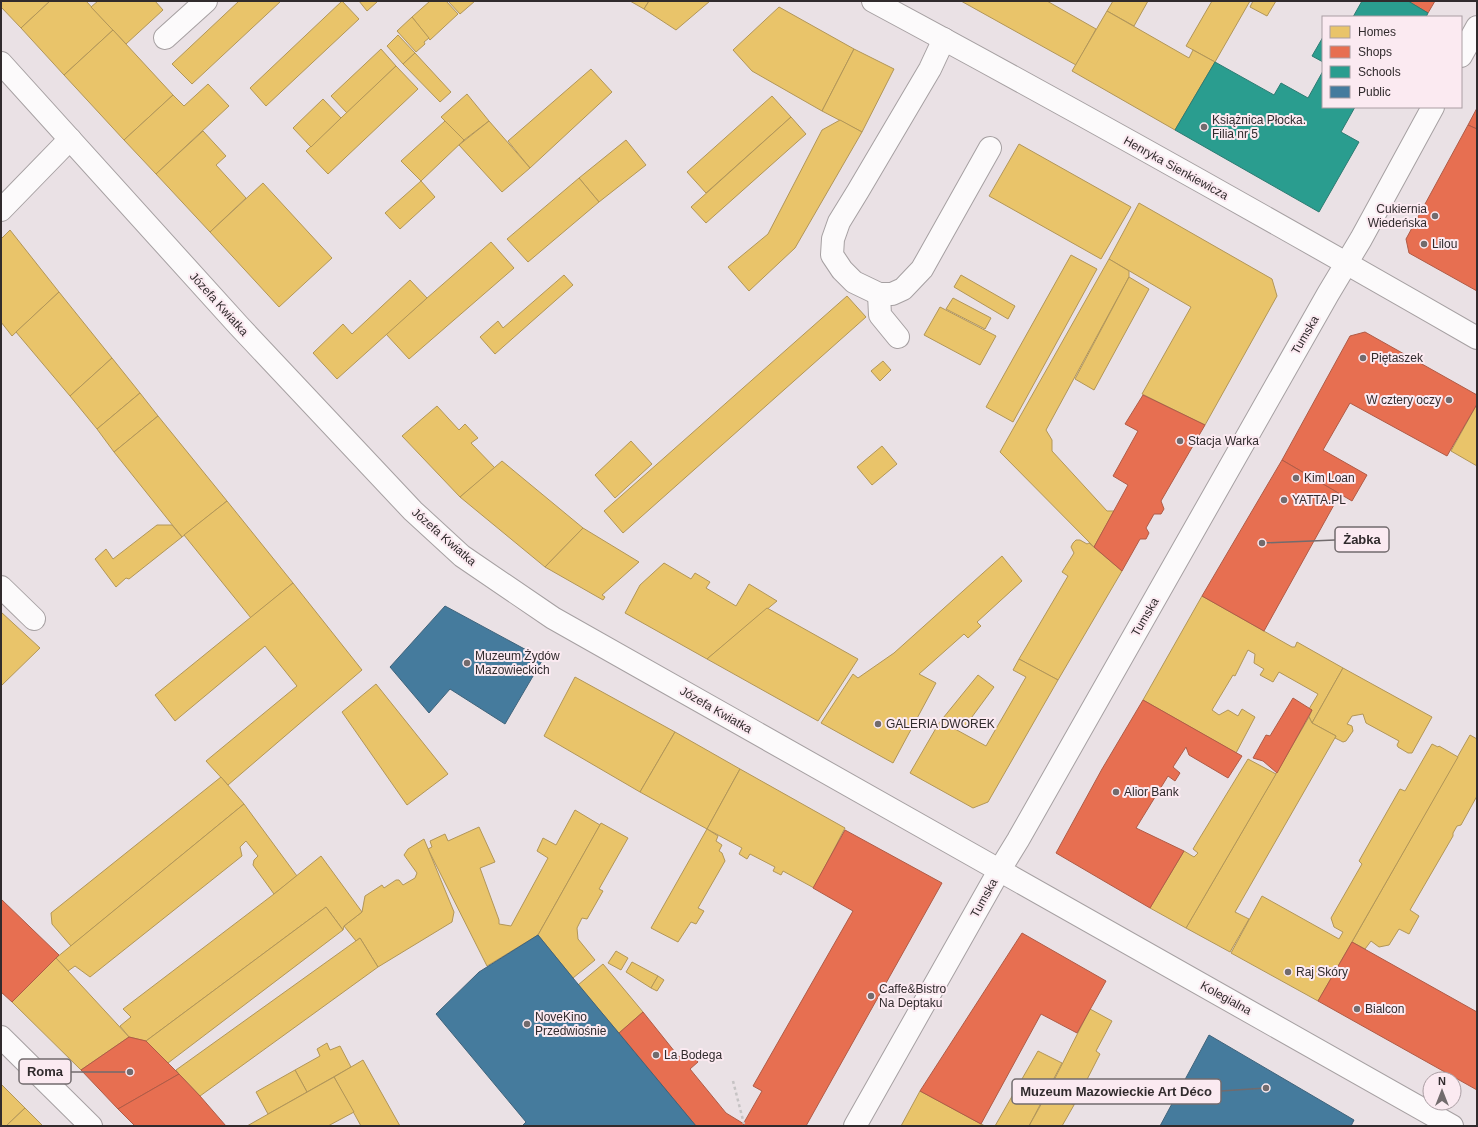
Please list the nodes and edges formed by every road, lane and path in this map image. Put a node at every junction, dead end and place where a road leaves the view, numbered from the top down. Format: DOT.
graph roads {
  1 [pos="206,1"];
  2 [pos="873,1"];
  3 [pos="1477,27"];
  4 [pos="166,38"];
  5 [pos="944,39"];
  6 [pos="1462,54"];
  7 [pos="1,63"];
  8 [pos="1432,108"];
  9 [pos="70,139"];
  10 [pos="990,148"];
  11 [pos="1,210"];
  12 [pos="1346,263"];
  13 [pos="879,294"];
  14 [pos="898,337"];
  15 [pos="1477,338"];
  16 [pos="1,587"];
  17 [pos="34,619"];
  18 [pos="999,871"];
  19 [pos="1,1037"];
  20 [pos="733,1081"];
  21 [pos="744,1124"];
  22 [pos="91,1126"];
  23 [pos="855,1126"];
  24 [pos="1452,1126"];
  1 -- 4 [label="street"];
  2 -- 5 [label="street, Henryka Sienkiewicza"];
  3 -- 6 [label="street"];
  5 -- 12 [label="street, Henryka Sienkiewicza"];
  5 -- 13 [label="street"];
  7 -- 9 [label="street, Józefa Kwiatka"];
  8 -- 12 [label="street, Tumska"];
  9 -- 11 [label="street"];
  9 -- 18 [label="street, Józefa Kwiatka"];
  10 -- 13 [label="street"];
  12 -- 15 [label="street, Henryka Sienkiewicza"];
  12 -- 18 [label="street, Tumska"];
  13 -- 14 [label="street"];
  16 -- 17 [label="street"];
  18 -- 23 [label="street, Tumska"];
  18 -- 24 [label="street, Kolegialna"];
  19 -- 22 [label="street"];
  20 -- 21 [label="path"];
}
